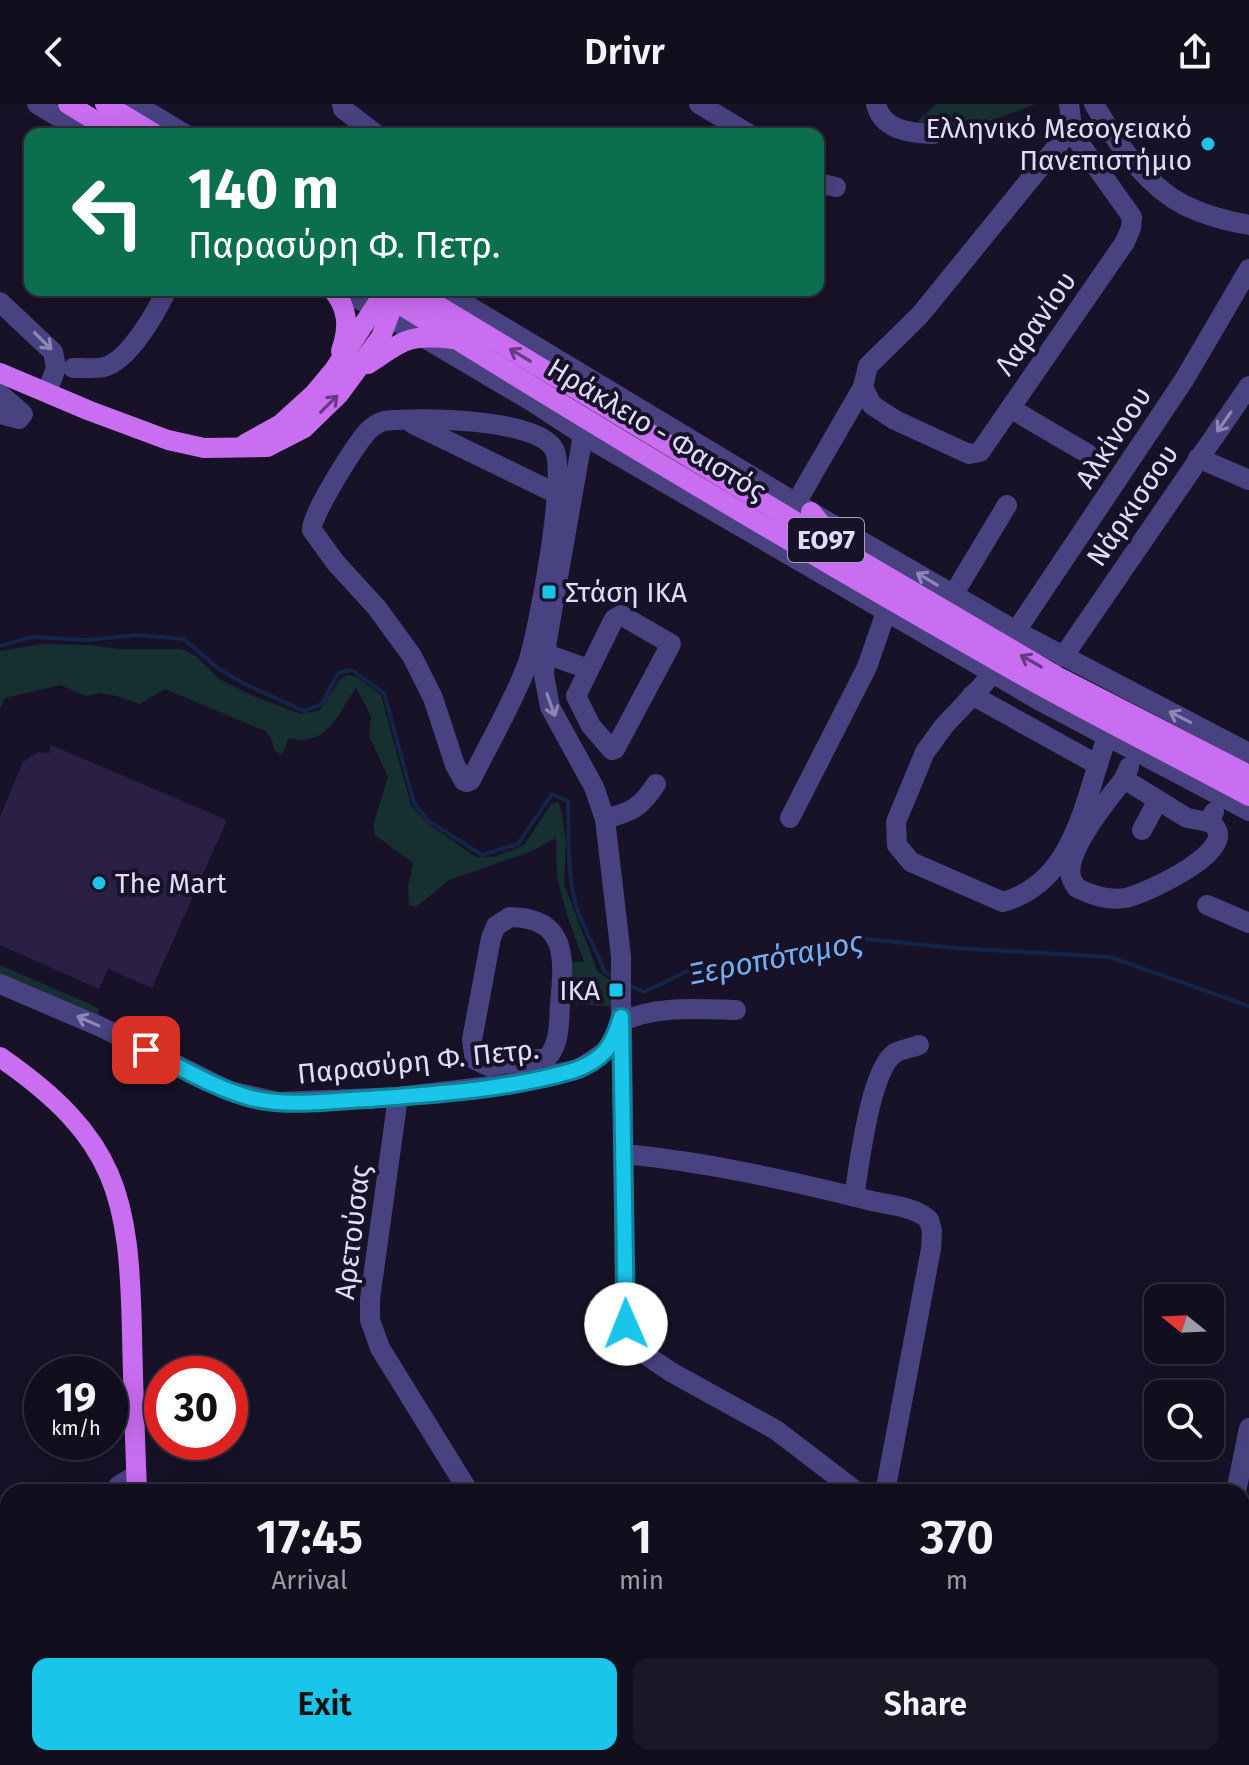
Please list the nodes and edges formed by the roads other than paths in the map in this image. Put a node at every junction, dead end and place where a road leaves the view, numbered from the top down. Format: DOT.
graph roads {
  1 [pos="37,104"];
  2 [pos="68,104"];
  3 [pos="105,104"];
  4 [pos="135,104"];
  5 [pos="342,104"];
  6 [pos="699,104"];
  7 [pos="876,104"];
  8 [pos="1069,104"];
  9 [pos="1094,104"];
  10 [pos="95,128"];
  11 [pos="100,128"];
  12 [pos="145,128"];
  13 [pos="175,128"];
  14 [pos="368,128"];
  15 [pos="739,128"];
  16 [pos="933,134"];
  17 [pos="1073,134"];
  18 [pos="1249,225"];
  19 [pos="1249,269"];
  20 [pos="163,296"];
  21 [pos="337,296"];
  22 [pos="396,296"];
  23 [pos="0,302"];
  24 [pos="477,310"];
  25 [pos="422,336"];
  26 [pos="461,340"];
  27 [pos="73,368"];
  28 [pos="334,370"];
  29 [pos="359,370"];
  30 [pos="0,373"];
  31 [pos="1249,386"];
  32 [pos="863,387"];
  33 [pos="47,392"];
  34 [pos="0,394"];
  35 [pos="1010,408"];
  36 [pos="0,414"];
  37 [pos="406,420"];
  38 [pos="583,435"];
  39 [pos="242,446"];
  40 [pos="1088,454"];
  41 [pos="1198,458"];
  42 [pos="664,466"];
  43 [pos="1249,480"];
  44 [pos="557,494"];
  45 [pos="691,497"];
  46 [pos="1007,505"];
  47 [pos="804,508"];
  48 [pos="849,554"];
  49 [pos="953,595"];
  50 [pos="886,612"];
  51 [pos="1016,631"];
  52 [pos="538,651"];
  53 [pos="1063,657"];
  54 [pos="588,669"];
  55 [pos="523,674"];
  56 [pos="993,674"];
  57 [pos="544,675"];
  58 [pos="972,695"];
  59 [pos="1107,737"];
  60 [pos="1133,752"];
  61 [pos="1249,753"];
  62 [pos="1098,765"];
  63 [pos="1249,775"];
  64 [pos="1124,779"];
  65 [pos="656,784"];
  66 [pos="1249,796"];
  67 [pos="1222,798"];
  68 [pos="1158,800"];
  69 [pos="1249,811"];
  70 [pos="790,818"];
  71 [pos="605,819"];
  72 [pos="1209,822"];
  73 [pos="1142,830"];
  74 [pos="1207,905"];
  75 [pos="1249,923"];
  76 [pos="0,984"];
  77 [pos="736,1010"];
  78 [pos="621,1019"];
  79 [pos="919,1045"];
  80 [pos="0,1057"];
  81 [pos="509,1079"];
  82 [pos="398,1097"];
  83 [pos="625,1154"];
  84 [pos="854,1197"];
  85 [pos="1249,1428"];
  86 [pos="136,1484"];
  87 [pos="464,1484"];
  88 [pos="847,1484"];
  89 [pos="886,1484"];
  90 [pos="1238,1484"];
  1 -- 10 [label="street"];
  2 -- 11 [label="main road"];
  3 -- 12 [label="main road"];
  4 -- 13 [label="street"];
  5 -- 14 [label="street"];
  6 -- 15 [label="street"];
  7 -- 16 [label="street"];
  8 -- 17 [label="street, Λαρανίου"];
  9 -- 18 [label="street"];
  17 -- 32 [label="street"];
  17 -- 35 [label="street, Λαρανίου"];
  19 -- 51 [label="street, Αλκίνοου"];
  20 -- 27 [label="street"];
  21 -- 28 [label="main road"];
  22 -- 24 [label="main road"];
  22 -- 25 [label="main road"];
  22 -- 26 [label="main road, Ηράκλειο - Φαιστός / ΕΟ97"];
  22 -- 28 [label="main road"];
  22 -- 29 [label="main road"];
  48 -- 22 [label="main road, Ηράκλειο - Φαιστός / ΕΟ97, one-way"];
  23 -- 33 [label="street, one-way"];
  24 -- 47 [label="street"];
  25 -- 26 [label="main road"];
  25 -- 29 [label="main road"];
  25 -- 38 [label="street"];
  26 -- 42 [label="main road, Ηράκλειο - Φαιστός / ΕΟ97"];
  28 -- 39 [label="main road"];
  39 -- 29 [label="main road, one-way"];
  30 -- 33 [label="main road"];
  31 -- 41 [label="street, Νάρκισσου, one-way"];
  32 -- 35 [label="street, Λαρανίου"];
  32 -- 47 [label="street"];
  33 -- 39 [label="main road"];
  34 -- 36 [label="street"];
  35 -- 40 [label="street"];
  37 -- 44 [label="street"];
  37 -- 44 [label="street"];
  37 -- 55 [label="street"];
  38 -- 45 [label="street"];
  38 -- 52 [label="street, Παρασύρη Φ. Πετρ."];
  41 -- 43 [label="street"];
  41 -- 53 [label="street, Νάρκισσου"];
  42 -- 45 [label="main road"];
  42 -- 66 [label="main road, Ηράκλειο - Φαιστός / ΕΟ97"];
  44 -- 52 [label="street"];
  45 -- 50 [label="street"];
  46 -- 49 [label="street"];
  47 -- 48 [label="main road"];
  49 -- 47 [label="street, one-way"];
  63 -- 48 [label="main road, Ηράκλειο - Φαιστός / ΕΟ97, one-way"];
  49 -- 51 [label="street"];
  50 -- 56 [label="street"];
  50 -- 70 [label="street"];
  51 -- 53 [label="street"];
  52 -- 54 [label="street"];
  52 -- 55 [label="street"];
  52 -- 57 [label="street, Παρασύρη Φ. Πετρ."];
  61 -- 53 [label="street, one-way"];
  54 -- 54 [label="street"];
  55 -- 57 [label="street"];
  56 -- 58 [label="street"];
  56 -- 59 [label="street"];
  57 -- 71 [label="street, Παρασύρη Φ. Πετρ., one-way"];
  58 -- 62 [label="street"];
  58 -- 62 [label="street"];
  59 -- 60 [label="street"];
  59 -- 62 [label="street"];
  60 -- 64 [label="street"];
  60 -- 67 [label="street"];
  64 -- 68 [label="street"];
  64 -- 72 [label="street"];
  65 -- 71 [label="street"];
  67 -- 69 [label="street"];
  67 -- 72 [label="street"];
  68 -- 72 [label="street"];
  68 -- 73 [label="street"];
  71 -- 78 [label="street, Παρασύρη Φ. Πετρ."];
  74 -- 75 [label="street"];
  82 -- 76 [label="street, Παρασύρη Φ. Πετρ., one-way"];
  77 -- 78 [label="street"];
  78 -- 81 [label="street, Παρασύρη Φ. Πετρ."];
  78 -- 83 [label="street"];
  79 -- 84 [label="street"];
  80 -- 86 [label="main road"];
  81 -- 81 [label="street"];
  81 -- 82 [label="street, Παρασύρη Φ. Πετρ."];
  82 -- 87 [label="street, Αρετούσας"];
  83 -- 84 [label="street"];
  83 -- 88 [label="street"];
  84 -- 89 [label="street"];
  85 -- 90 [label="street"];
}
